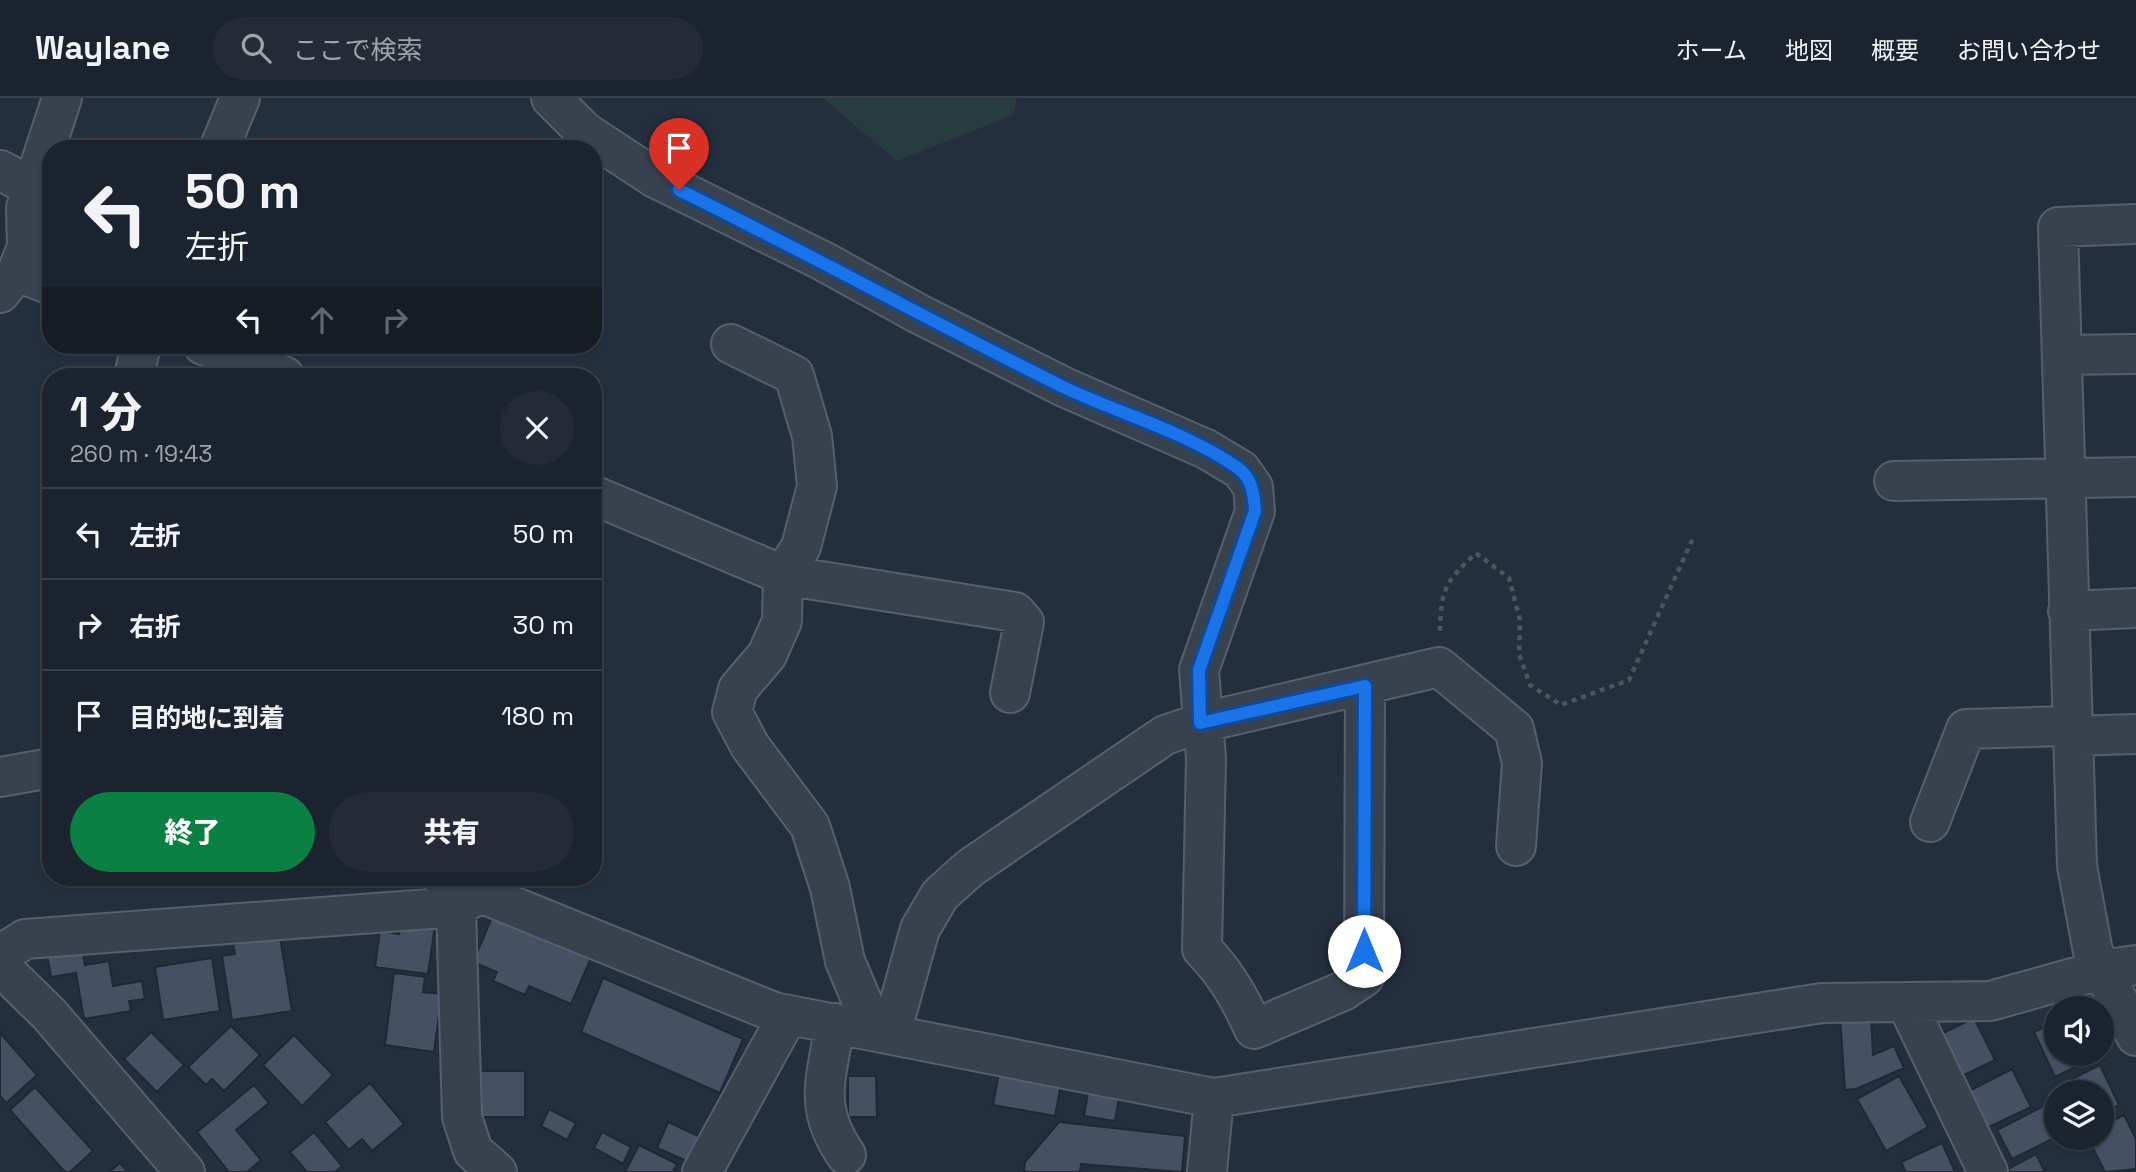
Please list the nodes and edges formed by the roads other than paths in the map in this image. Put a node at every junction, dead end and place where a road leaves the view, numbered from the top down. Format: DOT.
graph roads {
  1 [pos="62,98"];
  2 [pos="240,98"];
  3 [pos="551,98"];
  4 [pos="48,140"];
  5 [pos="223,140"];
  6 [pos="597,140"];
  7 [pos="602,143"];
  8 [pos="42,160"];
  9 [pos="0,170"];
  10 [pos="33,188"];
  11 [pos="2136,224"];
  12 [pos="23,284"];
  13 [pos="731,344"];
  14 [pos="227,354"];
  15 [pos="2136,354"];
  16 [pos="2062,355"];
  17 [pos="263,368"];
  18 [pos="2136,477"];
  19 [pos="2065,478"];
  20 [pos="1894,481"];
  21 [pos="602,499"];
  22 [pos="783,575"];
  23 [pos="2136,608"];
  24 [pos="2068,611"];
  25 [pos="1365,686"];
  26 [pos="1010,693"];
  27 [pos="1200,723"];
  28 [pos="2071,731"];
  29 [pos="2136,734"];
  30 [pos="42,770"];
  31 [pos="0,777"];
  32 [pos="1930,822"];
  33 [pos="1516,846"];
  34 [pos="459,892"];
  35 [pos="0,955"];
  36 [pos="0,965"];
  37 [pos="2119,967"];
  38 [pos="1906,1002"];
  39 [pos="788,1014"];
  40 [pos="835,1023"];
  41 [pos="883,1031"];
  42 [pos="2136,1036"];
  43 [pos="1214,1098"];
  44 [pos="846,1155"];
  45 [pos="185,1172"];
  46 [pos="496,1172"];
  47 [pos="702,1172"];
  48 [pos="1208,1172"];
  49 [pos="1989,1172"];
  1 -- 4 [label="street"];
  2 -- 5 [label="street"];
  3 -- 6 [label="street"];
  7 -- 27 [label="street"];
  8 -- 10 [label="street"];
  9 -- 10 [label="street"];
  10 -- 12 [label="street"];
  11 -- 16 [label="street"];
  13 -- 22 [label="street"];
  14 -- 17 [label="street"];
  15 -- 16 [label="street"];
  16 -- 19 [label="street"];
  18 -- 19 [label="street"];
  19 -- 20 [label="street"];
  19 -- 24 [label="street"];
  21 -- 22 [label="street"];
  22 -- 26 [label="street"];
  22 -- 41 [label="street"];
  23 -- 24 [label="street"];
  24 -- 28 [label="street"];
  25 -- 27 [label="street"];
  25 -- 27 [label="street"];
  25 -- 33 [label="street"];
  27 -- 41 [label="street"];
  28 -- 29 [label="street"];
  28 -- 32 [label="street"];
  28 -- 37 [label="street"];
  30 -- 31 [label="street"];
  34 -- 35 [label="street"];
  34 -- 39 [label="street"];
  34 -- 46 [label="street"];
  36 -- 45 [label="street"];
  37 -- 38 [label="street"];
  37 -- 42 [label="street"];
  38 -- 43 [label="street"];
  38 -- 49 [label="street"];
  39 -- 40 [label="street"];
  39 -- 47 [label="street"];
  40 -- 41 [label="street"];
  40 -- 44 [label="street"];
  41 -- 43 [label="street"];
  43 -- 48 [label="street"];
}
